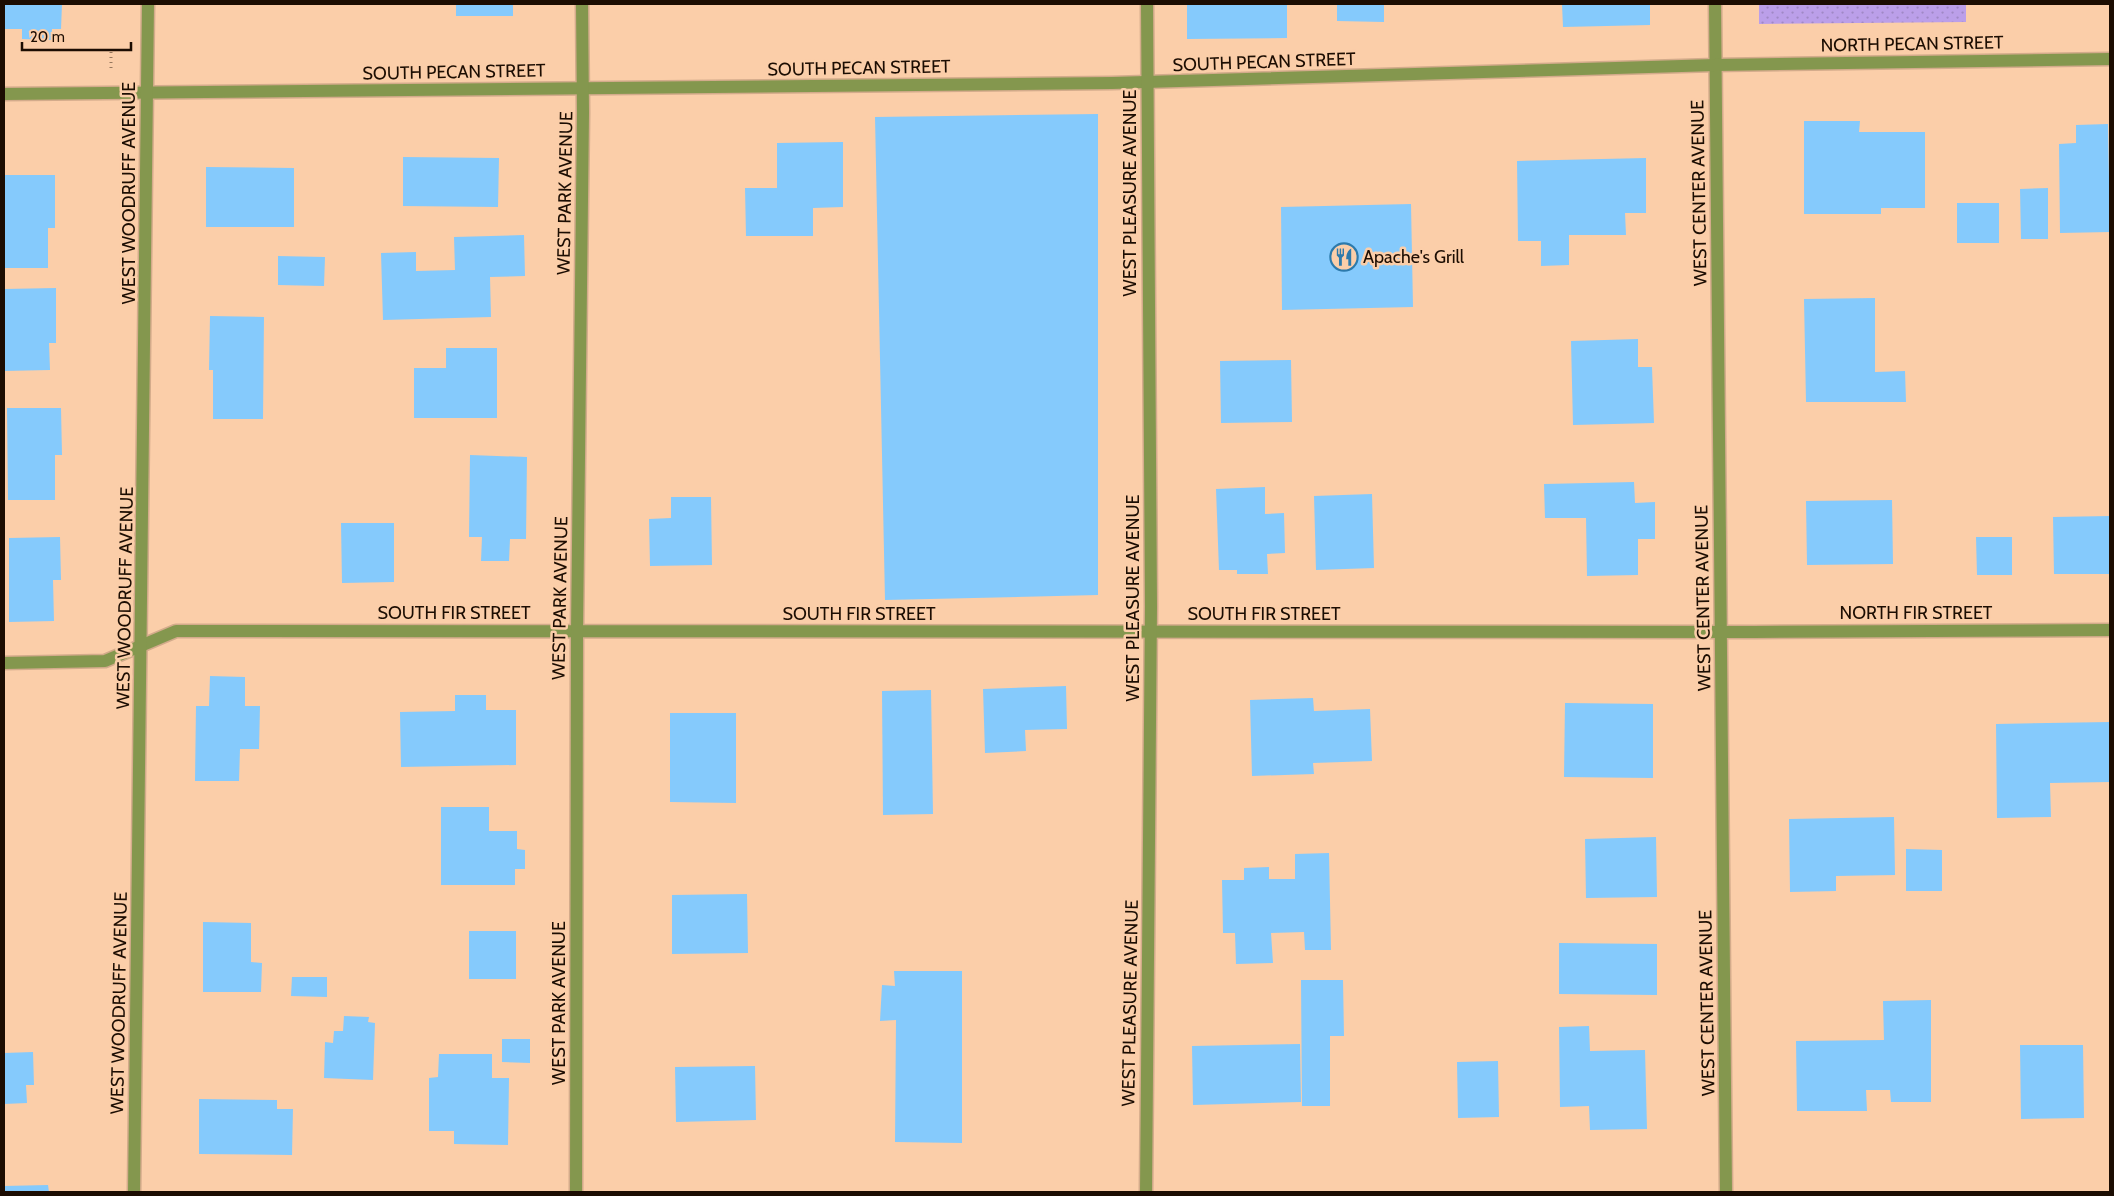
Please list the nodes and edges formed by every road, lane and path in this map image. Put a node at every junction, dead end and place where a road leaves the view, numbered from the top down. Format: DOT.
graph roads {
  1 [pos="148,4"];
  2 [pos="582,4"];
  3 [pos="1147,4"];
  4 [pos="1715,4"];
  5 [pos="111,52"];
  6 [pos="2110,59"];
  7 [pos="1715,65"];
  8 [pos="111,72"];
  9 [pos="1147,82"];
  10 [pos="584,88"];
  11 [pos="148,93"];
  12 [pos="4,94"];
  13 [pos="2110,630"];
  14 [pos="577,631"];
  15 [pos="1150,631"];
  16 [pos="1721,632"];
  17 [pos="141,645"];
  18 [pos="4,663"];
  19 [pos="134,1192"];
  20 [pos="576,1192"];
  21 [pos="1146,1192"];
  22 [pos="1726,1192"];
  1 -- 11 [label="street, WEST WOODRUFF AVENUE"];
  2 -- 10 [label="street, WEST PARK AVENUE"];
  3 -- 9 [label="street, WEST PLEASURE AVENUE"];
  4 -- 7 [label="street, WEST CENTER AVENUE"];
  5 -- 8 [label="path"];
  6 -- 7 [label="street, NORTH PECAN STREET"];
  7 -- 9 [label="street, SOUTH PECAN STREET"];
  7 -- 16 [label="street, WEST CENTER AVENUE"];
  9 -- 10 [label="street, SOUTH PECAN STREET"];
  9 -- 15 [label="street, WEST PLEASURE AVENUE"];
  10 -- 11 [label="street, SOUTH PECAN STREET"];
  10 -- 14 [label="street, WEST PARK AVENUE"];
  11 -- 12 [label="street, SOUTH PECAN STREET"];
  11 -- 17 [label="street, WEST WOODRUFF AVENUE"];
  13 -- 16 [label="street, NORTH FIR STREET"];
  14 -- 15 [label="street, SOUTH FIR STREET"];
  14 -- 17 [label="street, SOUTH FIR STREET"];
  14 -- 20 [label="street, WEST PARK AVENUE"];
  15 -- 16 [label="street, SOUTH FIR STREET"];
  15 -- 21 [label="street, WEST PLEASURE AVENUE"];
  16 -- 22 [label="street, WEST CENTER AVENUE"];
  17 -- 18 [label="street, SOUTH FIR STREET"];
  17 -- 19 [label="street, WEST WOODRUFF AVENUE"];
}
